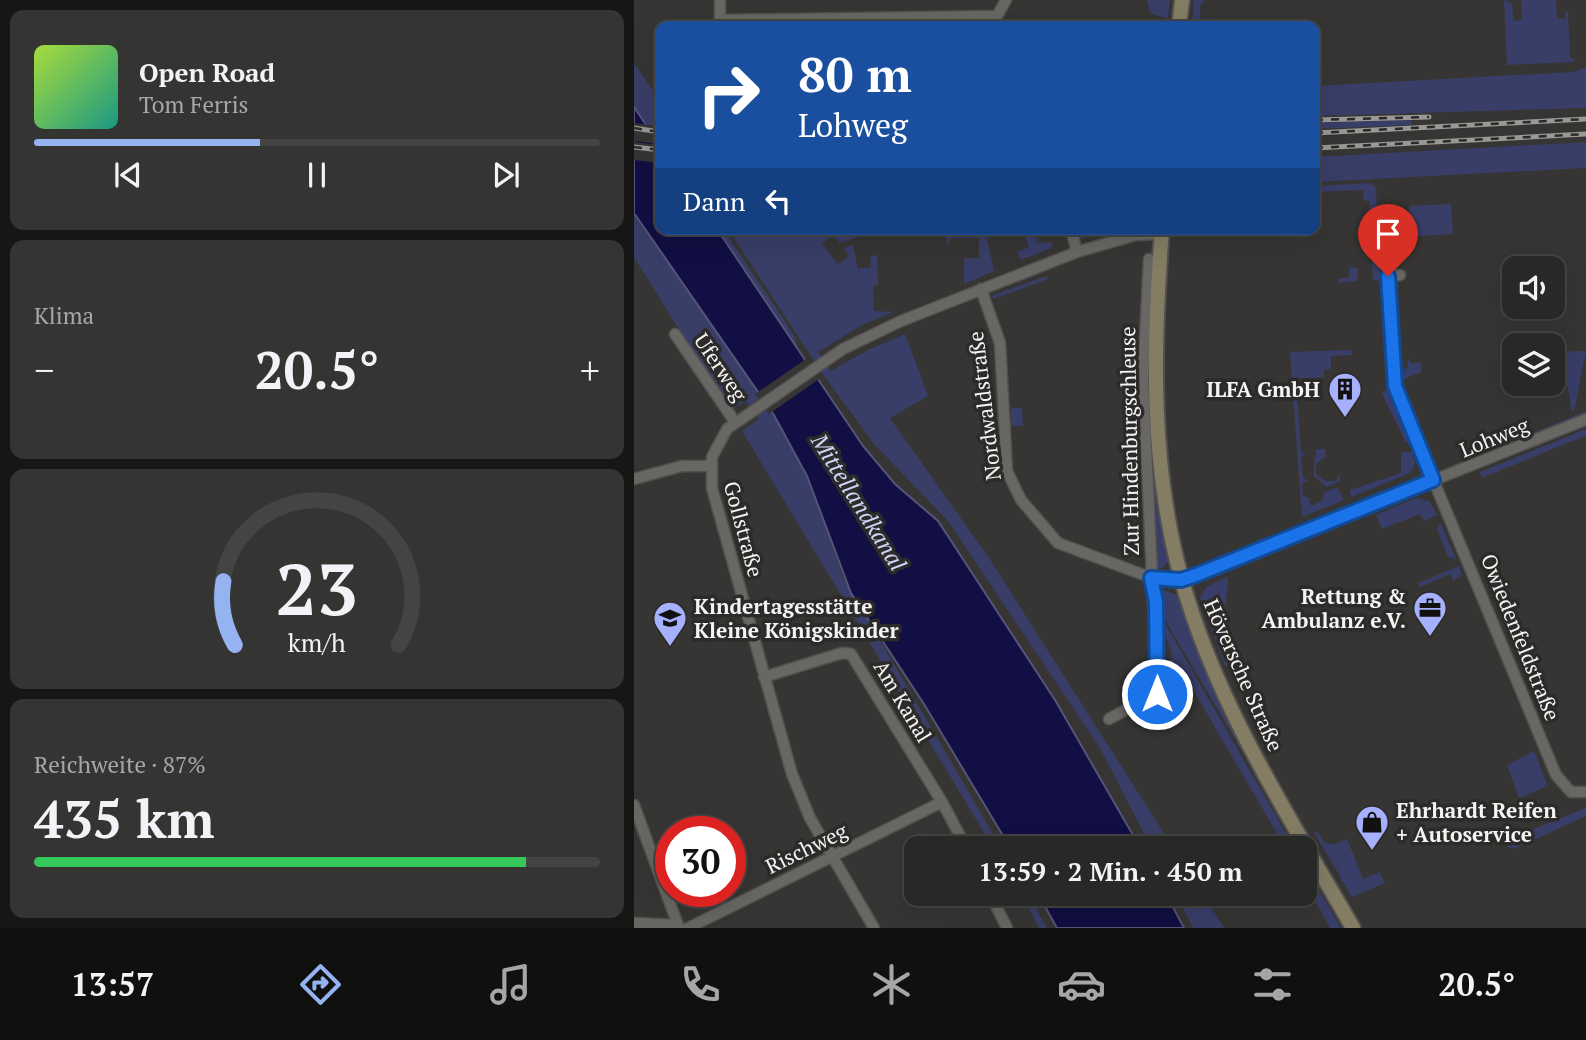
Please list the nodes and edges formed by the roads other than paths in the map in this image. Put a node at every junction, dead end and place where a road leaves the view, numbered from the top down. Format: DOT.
graph roads {
  1 [pos="720,0"];
  2 [pos="1006,0"];
  3 [pos="1182,0"];
  4 [pos="720,21"];
  5 [pos="871,21"];
  6 [pos="1180,21"];
  7 [pos="1073,235"];
  8 [pos="1120,235"];
  9 [pos="1161,235"];
  10 [pos="1077,252"];
  11 [pos="1155,254"];
  12 [pos="1399,275"];
  13 [pos="981,289"];
  14 [pos="675,334"];
  15 [pos="1587,419"];
  16 [pos="735,422"];
  17 [pos="710,466"];
  18 [pos="634,479"];
  19 [pos="1433,480"];
  20 [pos="1151,578"];
  21 [pos="1181,580"];
  22 [pos="764,677"];
  23 [pos="1109,719"];
  24 [pos="1587,792"];
  25 [pos="942,802"];
  26 [pos="634,804"];
  27 [pos="960,836"];
  28 [pos="831,857"];
  29 [pos="996,906"];
  30 [pos="634,923"];
  31 [pos="682,927"];
  32 [pos="874,928"];
  33 [pos="1007,928"];
  34 [pos="1353,928"];
  1 -- 4 [label="street"];
  2 -- 5 [label="street"];
  3 -- 6 [label="main road"];
  7 -- 10 [label="street"];
  8 -- 10 [label="street, Gollstraße"];
  9 -- 11 [label="main road, Höversche Straße"];
  10 -- 13 [label="street, Gollstraße"];
  11 -- 20 [label="street, Zur Hindenburgschleuse"];
  11 -- 21 [label="main road, Höversche Straße"];
  12 -- 19 [label="street, Owiedenfeldstraße"];
  13 -- 16 [label="street, Gollstraße"];
  13 -- 20 [label="street, Nordwaldstraße"];
  14 -- 16 [label="street, Uferweg"];
  15 -- 19 [label="street, Lohweg"];
  16 -- 17 [label="street, Gollstraße"];
  17 -- 18 [label="street"];
  17 -- 22 [label="street, Gollstraße"];
  19 -- 21 [label="street, Lohweg"];
  19 -- 24 [label="street, Owiedenfeldstraße"];
  20 -- 21 [label="street, Nordwaldstraße"];
  20 -- 23 [label="street, Zur Hindenburgschleuse"];
  21 -- 34 [label="main road, Höversche Straße"];
  22 -- 25 [label="street, Am Kanal"];
  22 -- 28 [label="street, Gollstraße"];
  25 -- 27 [label="street, Am Kanal"];
  25 -- 28 [label="street, Rischweg"];
  26 -- 31 [label="street"];
  28 -- 31 [label="street, Rischweg"];
  28 -- 32 [label="street, Gollstraße"];
  29 -- 33 [label="street"];
  30 -- 31 [label="street, Rischweg"];
}
